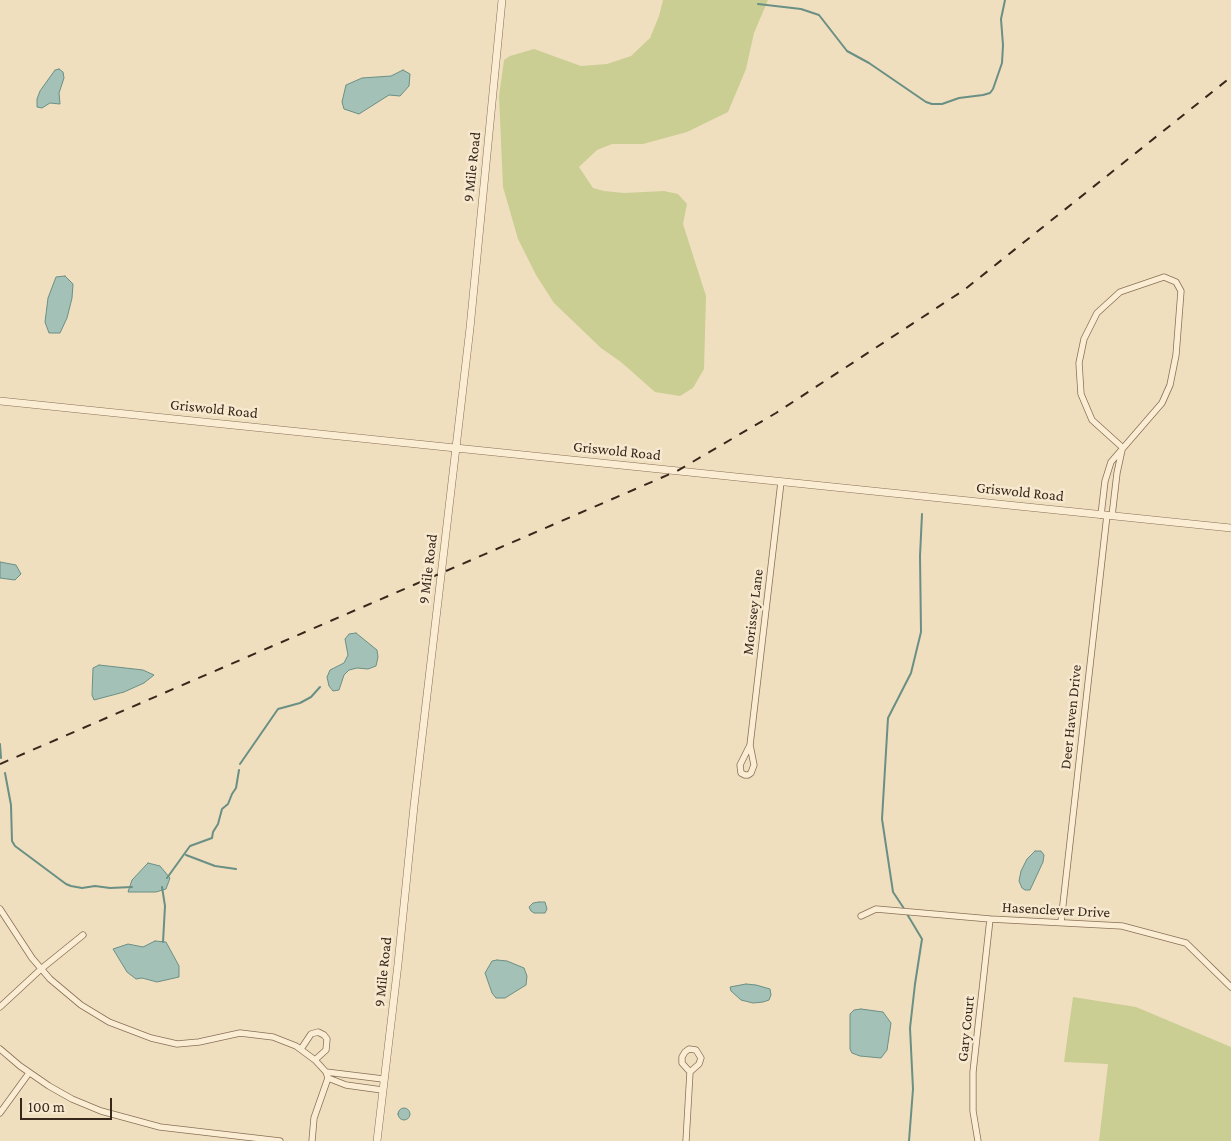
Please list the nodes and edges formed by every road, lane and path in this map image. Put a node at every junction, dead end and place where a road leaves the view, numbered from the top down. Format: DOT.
graph roads {
  1 [pos="502,0"];
  2 [pos="0,401"];
  3 [pos="456,448"];
  4 [pos="1123,448"];
  5 [pos="781,482"];
  6 [pos="1107,515"];
  7 [pos="1231,528"];
  8 [pos="750,745"];
  9 [pos="0,909"];
  10 [pos="861,916"];
  11 [pos="990,919"];
  12 [pos="1061,922"];
  13 [pos="83,935"];
  14 [pos="41,969"];
  15 [pos="1231,988"];
  16 [pos="0,1007"];
  17 [pos="0,1049"];
  18 [pos="301,1049"];
  19 [pos="315,1060"];
  20 [pos="690,1072"];
  21 [pos="29,1073"];
  22 [pos="327,1075"];
  23 [pos="383,1079"];
  24 [pos="382,1090"];
  25 [pos="0,1113"];
  26 [pos="280,1141"];
  27 [pos="312,1141"];
  28 [pos="376,1141"];
  29 [pos="686,1141"];
  30 [pos="978,1141"];
  1 -- 3 [label="street, 9 Mile Road"];
  2 -- 3 [label="street, Griswold Road"];
  3 -- 5 [label="street, Griswold Road"];
  3 -- 23 [label="street, 9 Mile Road"];
  4 -- 4 [label="street"];
  4 -- 6 [label="street"];
  4 -- 6 [label="street"];
  5 -- 6 [label="street, Griswold Road"];
  5 -- 8 [label="street, Morissey Lane"];
  6 -- 7 [label="street, Griswold Road"];
  6 -- 12 [label="street, Deer Haven Drive"];
  8 -- 8 [label="street, Morissey Lane"];
  9 -- 14 [label="street"];
  10 -- 11 [label="street, Hasenclever Drive"];
  11 -- 12 [label="street, Hasenclever Drive"];
  11 -- 30 [label="street, Gary Court"];
  12 -- 15 [label="street, Hasenclever Drive"];
  13 -- 14 [label="street"];
  14 -- 16 [label="street"];
  14 -- 18 [label="street"];
  17 -- 21 [label="street"];
  18 -- 19 [label="street"];
  18 -- 19 [label="street"];
  19 -- 22 [label="street"];
  20 -- 29 [label="street"];
  21 -- 25 [label="street"];
  21 -- 26 [label="street"];
  22 -- 23 [label="street"];
  22 -- 24 [label="street"];
  22 -- 27 [label="street"];
  23 -- 24 [label="street, 9 Mile Road"];
  24 -- 28 [label="street, 9 Mile Road"];
}
